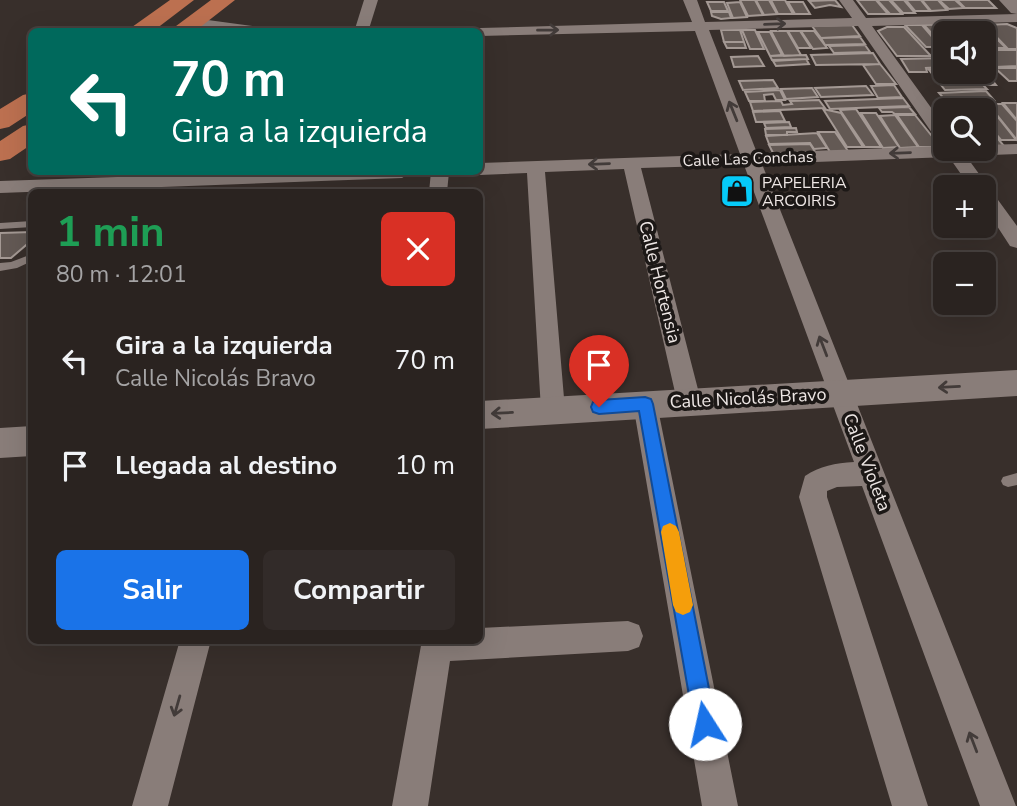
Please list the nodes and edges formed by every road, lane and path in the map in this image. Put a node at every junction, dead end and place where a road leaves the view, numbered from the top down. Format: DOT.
graph roads {
  1 [pos="184,0"];
  2 [pos="225,0"];
  3 [pos="371,0"];
  4 [pos="690,0"];
  5 [pos="846,0"];
  6 [pos="1008,0"];
  7 [pos="1017,9"];
  8 [pos="1017,18"];
  9 [pos="861,21"];
  10 [pos="186,27"];
  11 [pos="699,27"];
  12 [pos="142,28"];
  13 [pos="363,28"];
  14 [pos="483,32"];
  15 [pos="28,103"];
  16 [pos="0,121"];
  17 [pos="933,122"];
  18 [pos="28,135"];
  19 [pos="933,147"];
  20 [pos="996,148"];
  21 [pos="1017,149"];
  22 [pos="0,153"];
  23 [pos="751,158"];
  24 [pos="631,163"];
  25 [pos="536,166"];
  26 [pos="483,169"];
  27 [pos="372,175"];
  28 [pos="162,176"];
  29 [pos="321,180"];
  30 [pos="0,187"];
  31 [pos="64,189"];
  32 [pos="996,210"];
  33 [pos="28,224"];
  34 [pos="0,226"];
  35 [pos="1017,241"];
  36 [pos="28,258"];
  37 [pos="0,267"];
  38 [pos="1017,383"];
  39 [pos="841,394"];
  40 [pos="689,401"];
  41 [pos="645,404"];
  42 [pos="553,410"];
  43 [pos="483,415"];
  44 [pos="28,441"];
  45 [pos="0,443"];
  46 [pos="872,474"];
  47 [pos="628,636"];
  48 [pos="483,641"];
  49 [pos="194,644"];
  50 [pos="438,644"];
  51 [pos="150,806"];
  52 [pos="410,806"];
  53 [pos="720,806"];
  54 [pos="910,806"];
  55 [pos="998,806"];
  1 -- 12 [label="main road"];
  2 -- 10 [label="main road"];
  3 -- 13 [label="street"];
  4 -- 11 [label="street, Calle Violeta"];
  5 -- 9 [label="street"];
  6 -- 7 [label="street"];
  8 -- 9 [label="street"];
  11 -- 9 [label="street, one-way"];
  9 -- 17 [label="street"];
  14 -- 11 [label="street, one-way"];
  23 -- 11 [label="street, Calle Violeta, one-way"];
  15 -- 16 [label="main road"];
  18 -- 22 [label="main road"];
  19 -- 23 [label="street, Calle Las Conchas, one-way"];
  20 -- 21 [label="street, Calle Las Conchas"];
  23 -- 24 [label="street, Calle Las Conchas"];
  39 -- 23 [label="street, Calle Violeta, one-way"];
  24 -- 25 [label="street, Calle Las Conchas, one-way"];
  24 -- 40 [label="street, Calle Hortensia"];
  25 -- 26 [label="street, Calle Las Conchas"];
  25 -- 42 [label="street"];
  27 -- 29 [label="street"];
  28 -- 29 [label="street"];
  28 -- 31 [label="street"];
  30 -- 31 [label="street"];
  32 -- 35 [label="street"];
  33 -- 34 [label="lane"];
  36 -- 37 [label="lane"];
  38 -- 39 [label="street, Calle Nicolás Bravo, one-way"];
  39 -- 40 [label="street, Calle Nicolás Bravo"];
  39 -- 46 [label="street, Calle Violeta"];
  40 -- 41 [label="street, Calle Nicolás Bravo"];
  41 -- 42 [label="street, Calle Nicolás Bravo"];
  41 -- 53 [label="street"];
  42 -- 43 [label="street, Calle Nicolás Bravo, one-way"];
  44 -- 45 [label="street"];
  46 -- 54 [label="street"];
  55 -- 46 [label="street, Calle Violeta, one-way"];
  47 -- 48 [label="street"];
  49 -- 51 [label="street, one-way"];
  50 -- 52 [label="street"];
}
